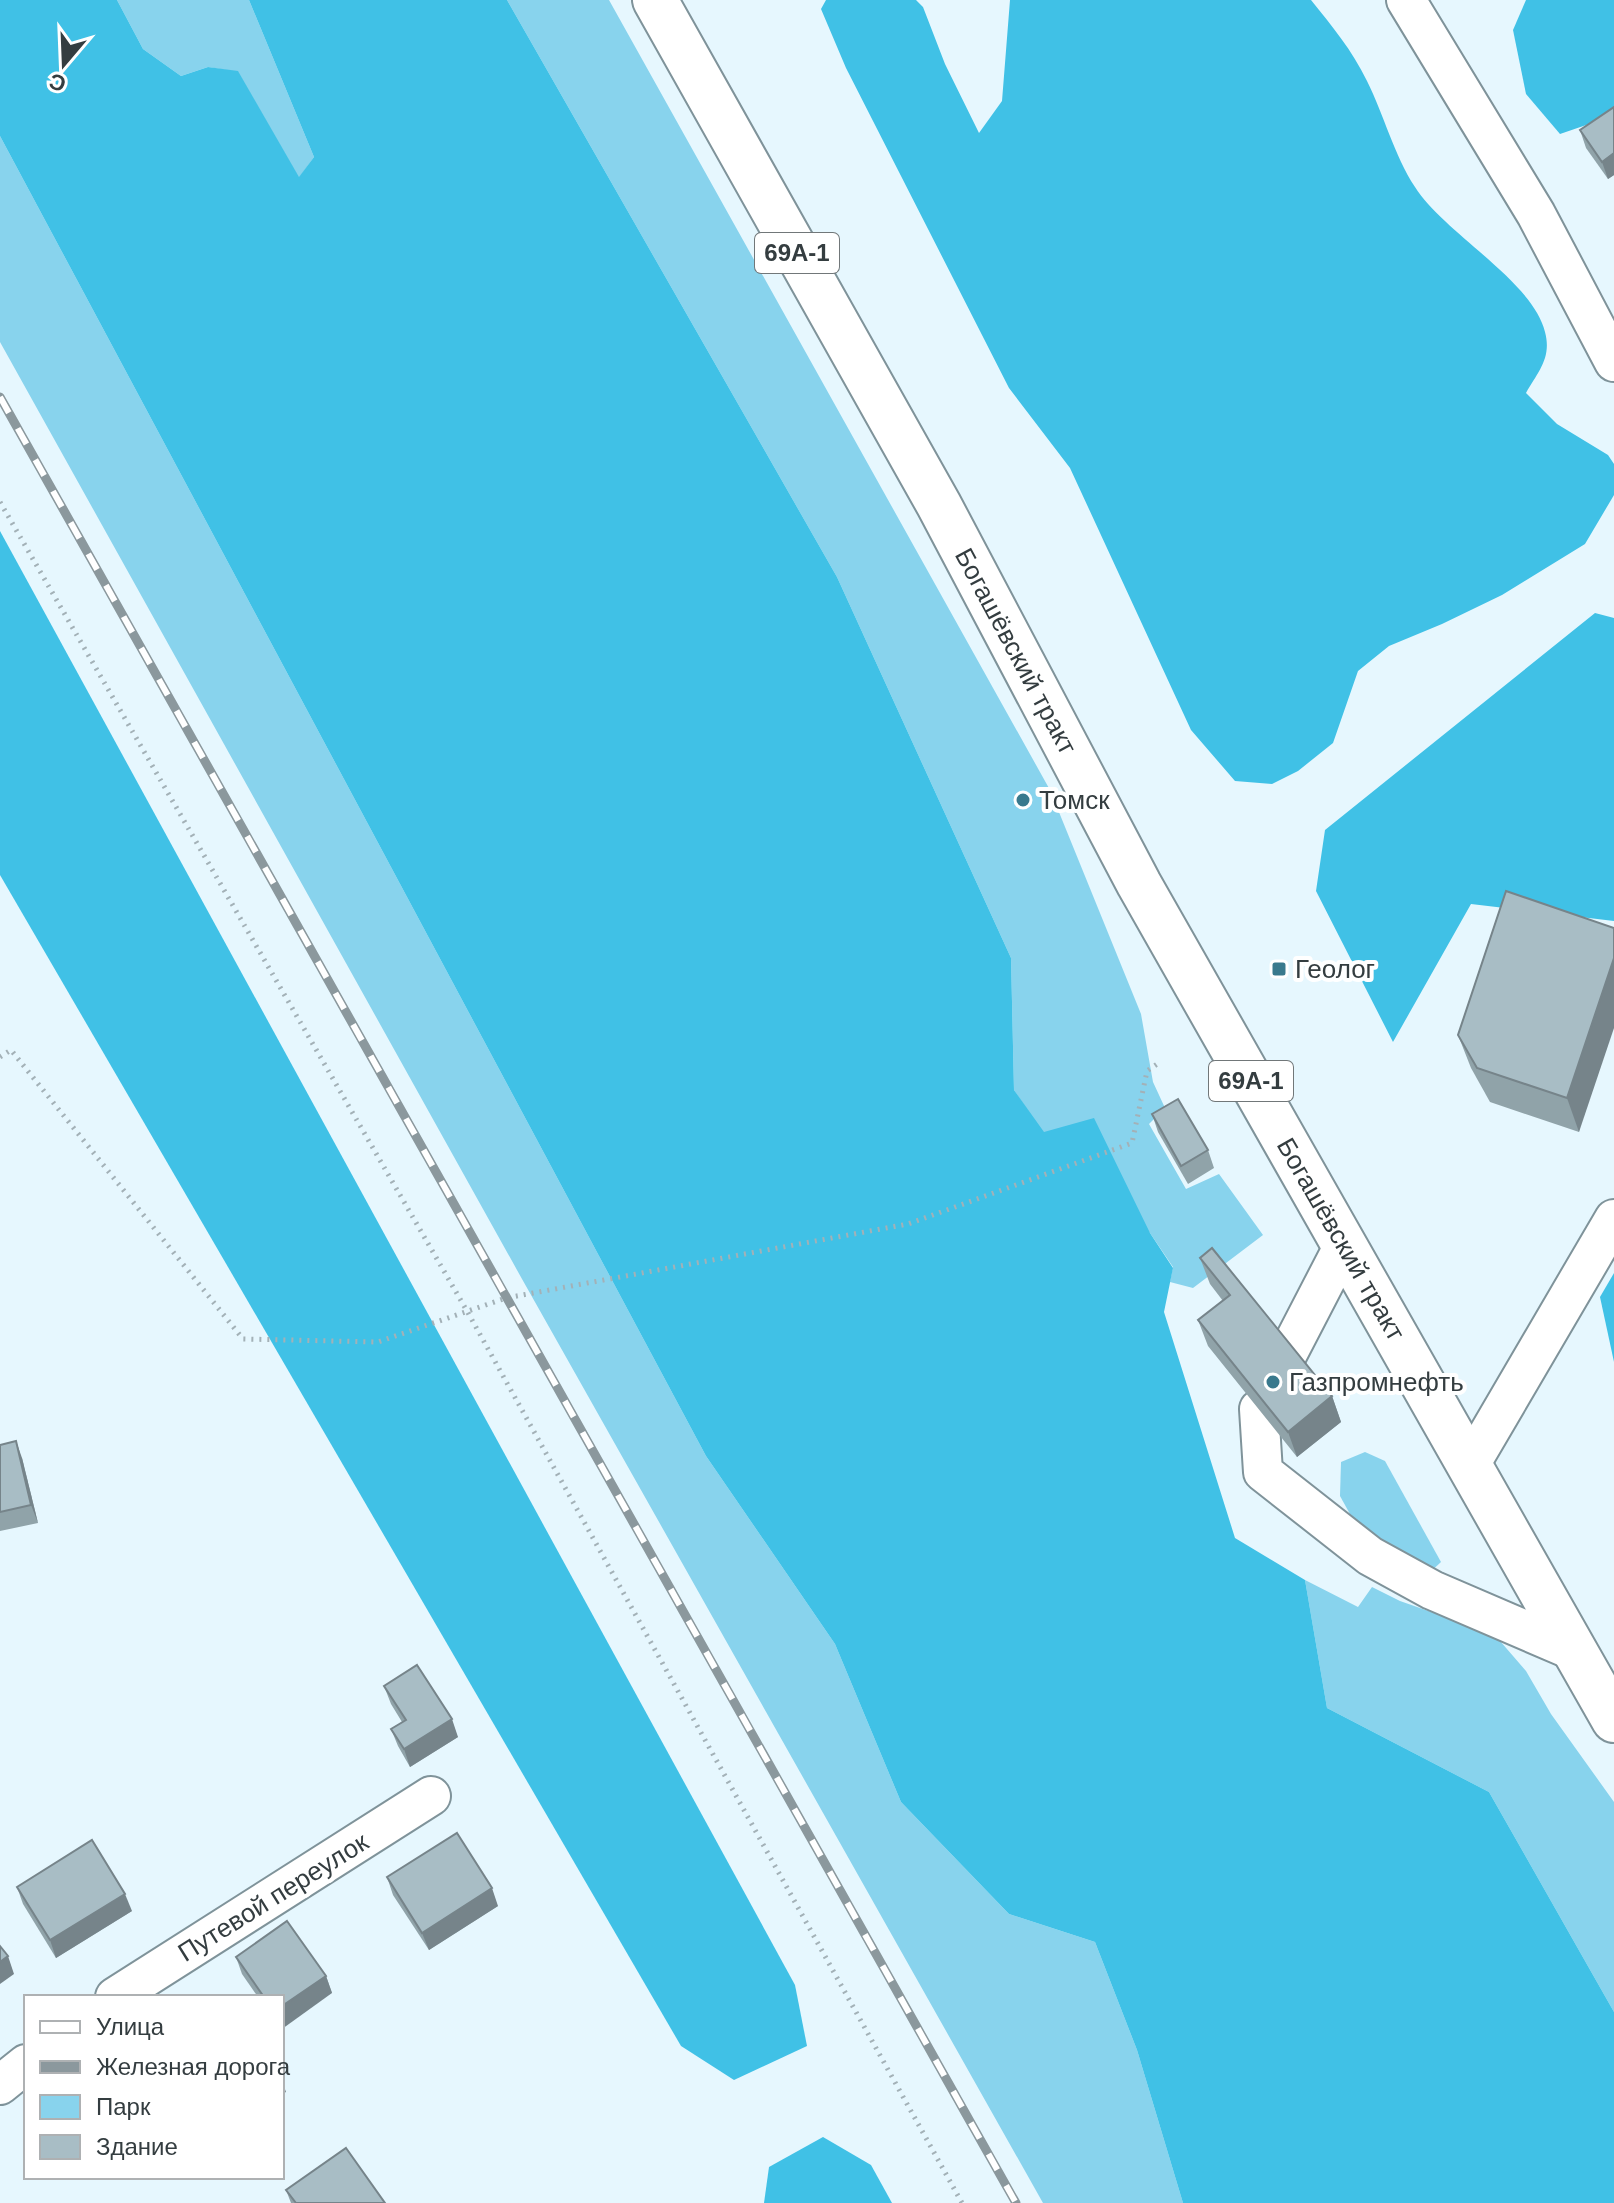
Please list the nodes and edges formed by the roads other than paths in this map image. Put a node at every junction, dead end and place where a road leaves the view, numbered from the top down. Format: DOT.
graph roads {
  1 [pos="655,0"];
  2 [pos="1406,0"];
  3 [pos="1614,362"];
  4 [pos="1614,1219"];
  5 [pos="1344,1245"];
  6 [pos="1287,1355"];
  7 [pos="1259,1409"];
  8 [pos="1470,1465"];
  9 [pos="1574,1651"];
  10 [pos="1614,1720"];
  11 [pos="431,1796"];
  12 [pos="118,1995"];
  13 [pos="24,2066"];
  14 [pos="0,2085"];
  1 -- 5 [label="main road, Богашёвский тракт / 69А-1"];
  2 -- 3 [label="street"];
  4 -- 8 [label="street"];
  5 -- 6 [label="street"];
  5 -- 8 [label="main road, Богашёвский тракт / 69А-1"];
  7 -- 9 [label="street"];
  8 -- 9 [label="main road, Богашёвский тракт / 69А-1"];
  9 -- 10 [label="main road, Богашёвский тракт / 69А-1"];
  11 -- 12 [label="street, Путевой переулок"];
  13 -- 14 [label="street"];
}
